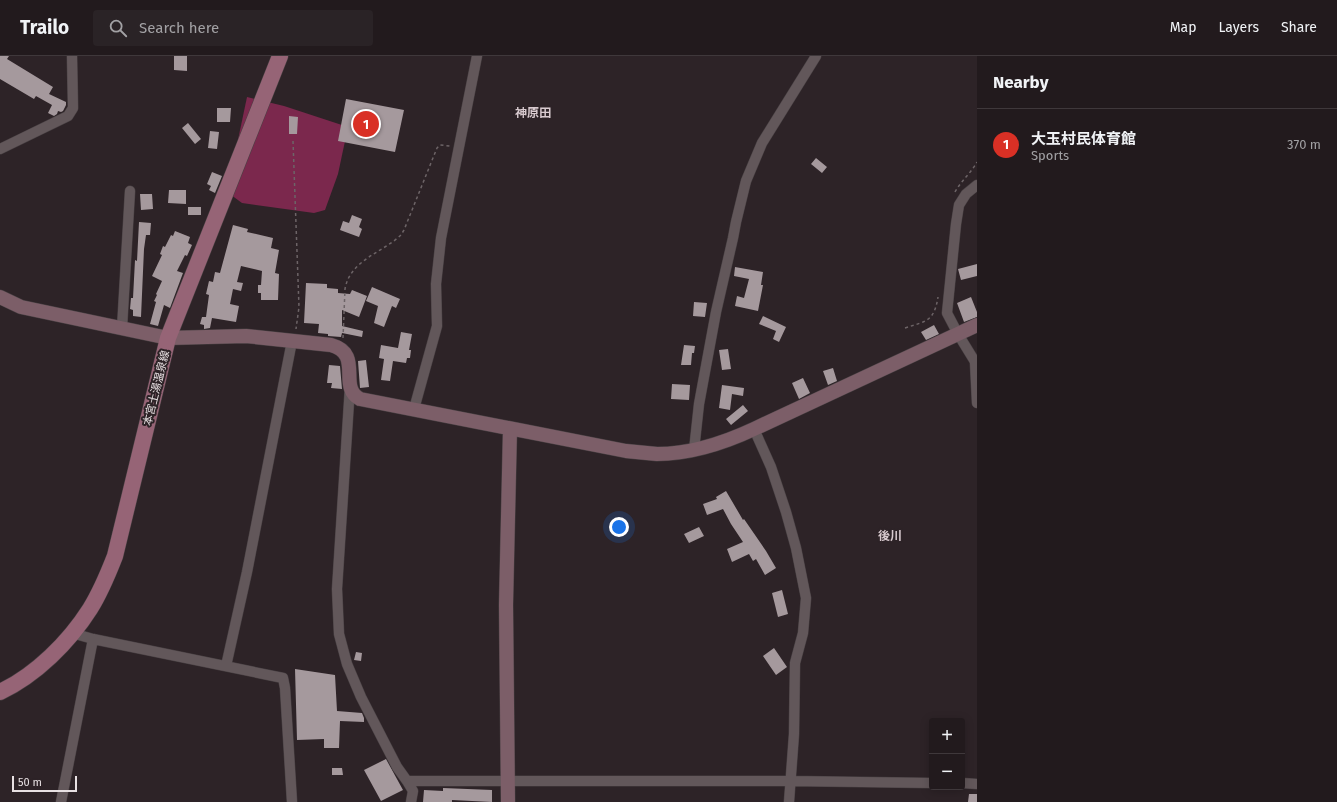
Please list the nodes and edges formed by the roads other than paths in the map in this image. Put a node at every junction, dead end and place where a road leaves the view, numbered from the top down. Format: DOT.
graph roads {
  1 [pos="72,56"];
  2 [pos="280,56"];
  3 [pos="478,56"];
  4 [pos="816,56"];
  5 [pos="0,149"];
  6 [pos="977,185"];
  7 [pos="130,191"];
  8 [pos="0,297"];
  9 [pos="977,325"];
  10 [pos="122,328"];
  11 [pos="958,334"];
  12 [pos="294,335"];
  13 [pos="168,338"];
  14 [pos="976,364"];
  15 [pos="350,385"];
  16 [pos="977,403"];
  17 [pos="414,409"];
  18 [pos="510,429"];
  19 [pos="754,429"];
  20 [pos="694,450"];
  21 [pos="72,633"];
  22 [pos="93,639"];
  23 [pos="226,666"];
  24 [pos="0,692"];
  25 [pos="407,780"];
  26 [pos="508,781"];
  27 [pos="790,781"];
  28 [pos="929,783"];
  29 [pos="965,784"];
  30 [pos="977,784"];
  31 [pos="61,802"];
  32 [pos="292,802"];
  33 [pos="411,802"];
  34 [pos="508,802"];
  35 [pos="789,802"];
  1 -- 5 [label="street"];
  2 -- 13 [label="main road, 本宮土湯温泉線"];
  3 -- 17 [label="street"];
  4 -- 20 [label="street"];
  6 -- 11 [label="street"];
  7 -- 10 [label="street"];
  8 -- 10 [label="street"];
  9 -- 11 [label="street"];
  10 -- 13 [label="street"];
  11 -- 14 [label="street"];
  11 -- 19 [label="street"];
  12 -- 13 [label="street"];
  12 -- 15 [label="street"];
  12 -- 23 [label="street"];
  13 -- 21 [label="main road, 本宮土湯温泉線"];
  14 -- 16 [label="street"];
  15 -- 17 [label="street"];
  15 -- 25 [label="street"];
  17 -- 18 [label="street"];
  18 -- 20 [label="street"];
  18 -- 26 [label="street"];
  19 -- 20 [label="street"];
  19 -- 27 [label="street"];
  21 -- 22 [label="street"];
  21 -- 24 [label="main road, 本宮土湯温泉線"];
  22 -- 23 [label="street"];
  22 -- 31 [label="street"];
  23 -- 32 [label="street"];
  25 -- 26 [label="street"];
  25 -- 33 [label="street"];
  26 -- 27 [label="street"];
  26 -- 34 [label="street"];
  27 -- 28 [label="street"];
  27 -- 35 [label="street"];
  29 -- 30 [label="street"];
}
